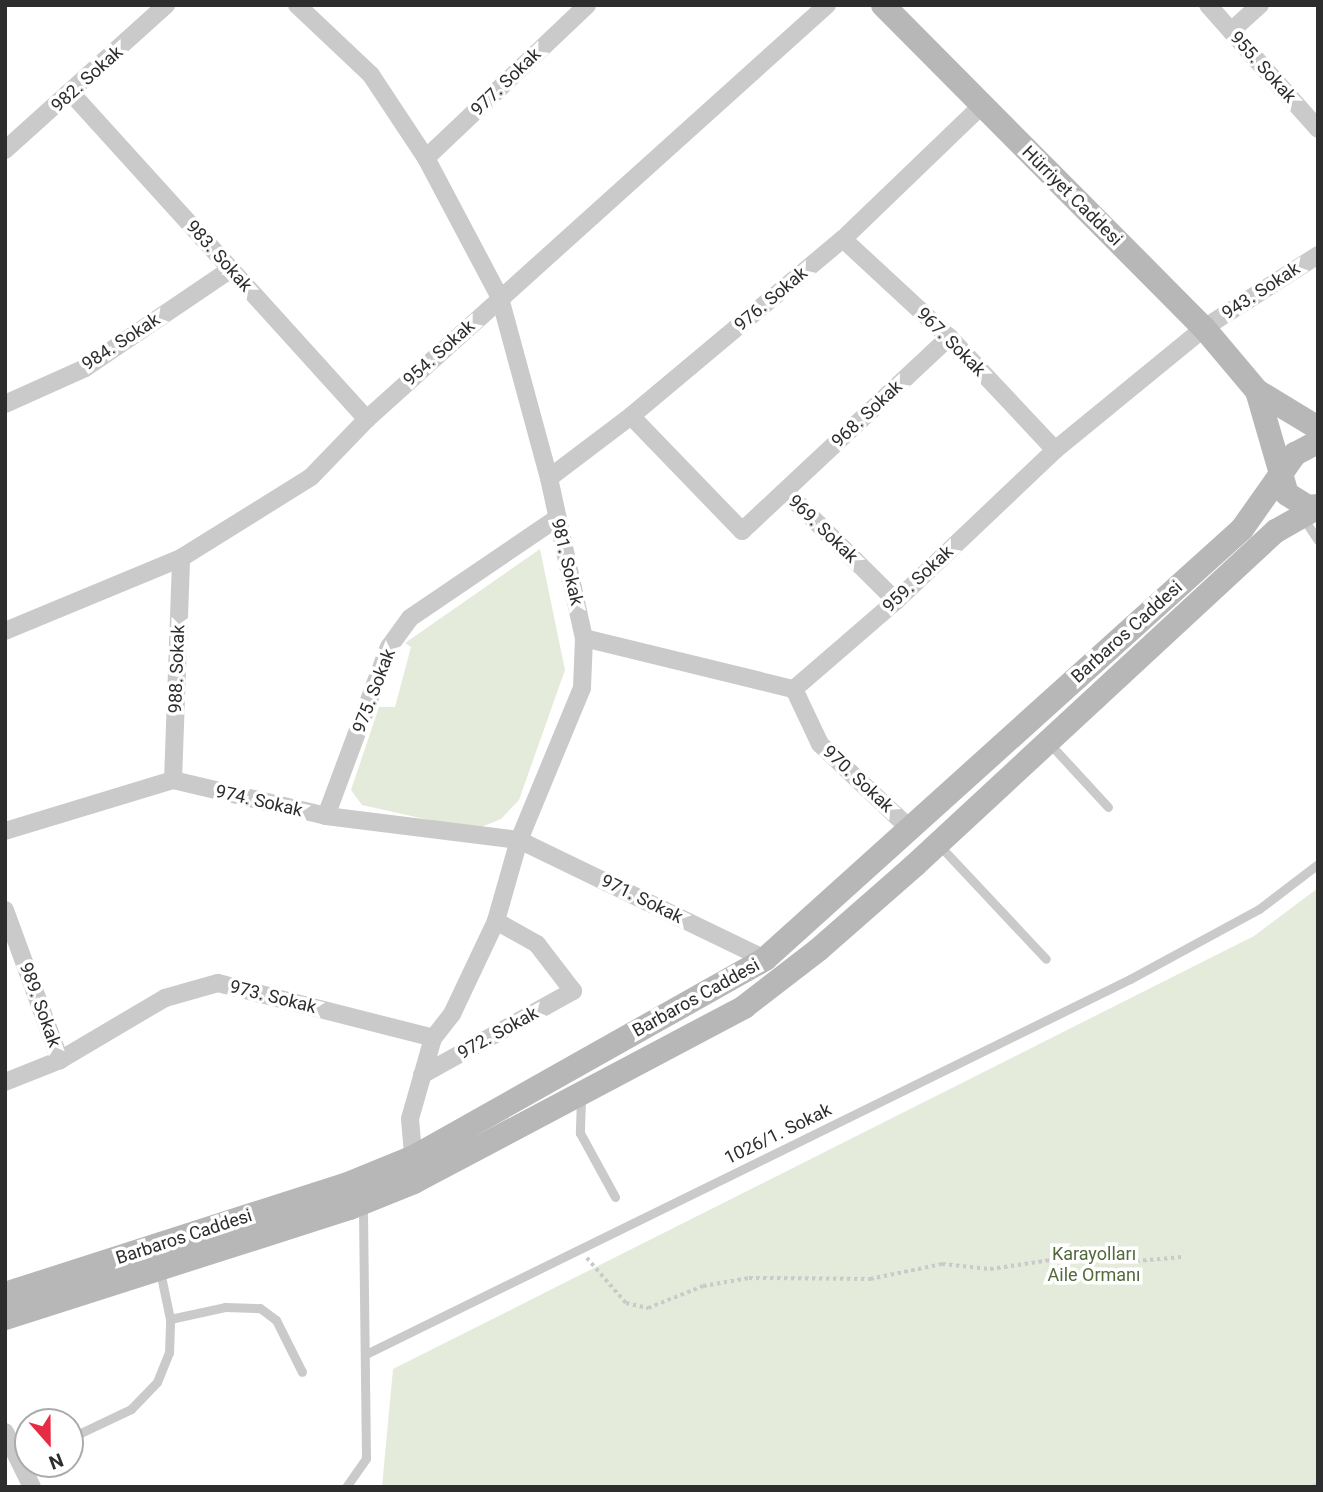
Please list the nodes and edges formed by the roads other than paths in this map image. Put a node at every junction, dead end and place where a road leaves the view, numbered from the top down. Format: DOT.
graph roads {
  1 [pos="166,5"];
  2 [pos="297,5"];
  3 [pos="587,5"];
  4 [pos="827,5"];
  5 [pos="883,5"];
  6 [pos="1208,5"];
  7 [pos="1260,5"];
  8 [pos="1231,31"];
  9 [pos="72,94"];
  10 [pos="981,106"];
  11 [pos="1318,129"];
  12 [pos="5,150"];
  13 [pos="426,158"];
  14 [pos="843,239"];
  15 [pos="1318,255"];
  16 [pos="230,269"];
  17 [pos="500,298"];
  18 [pos="1204,328"];
  19 [pos="949,337"];
  20 [pos="1257,391"];
  21 [pos="5,404"];
  22 [pos="631,416"];
  23 [pos="367,419"];
  24 [pos="1318,428"];
  25 [pos="1318,442"];
  26 [pos="1055,450"];
  27 [pos="1281,472"];
  28 [pos="549,478"];
  29 [pos="786,492"];
  30 [pos="1312,510"];
  31 [pos="557,518"];
  32 [pos="1318,540"];
  33 [pos="181,558"];
  34 [pos="896,601"];
  35 [pos="5,631"];
  36 [pos="584,638"];
  37 [pos="794,689"];
  38 [pos="1048,742"];
  39 [pos="173,780"];
  40 [pos="1108,807"];
  41 [pos="326,816"];
  42 [pos="909,828"];
  43 [pos="5,831"];
  44 [pos="519,840"];
  45 [pos="938,843"];
  46 [pos="1318,864"];
  47 [pos="5,910"];
  48 [pos="496,921"];
  49 [pos="765,959"];
  50 [pos="1046,959"];
  51 [pos="433,1038"];
  52 [pos="60,1060"];
  53 [pos="422,1075"];
  54 [pos="5,1082"];
  55 [pos="582,1096"];
  56 [pos="414,1157"];
  57 [pos="414,1182"];
  58 [pos="615,1197"];
  59 [pos="363,1203"];
  60 [pos="159,1269"];
  61 [pos="5,1294"];
  62 [pos="5,1318"];
  63 [pos="170,1319"];
  64 [pos="366,1354"];
  65 [pos="302,1372"];
  66 [pos="84,1431"];
  67 [pos="5,1432"];
  68 [pos="32,1487"];
  69 [pos="346,1487"];
  1 -- 9 [label="street, 982. Sokak"];
  2 -- 13 [label="street, 981. Sokak"];
  3 -- 13 [label="street, 977. Sokak"];
  4 -- 17 [label="street, 954. Sokak"];
  5 -- 10 [label="main road, Hürriyet Caddesi"];
  6 -- 8 [label="street, 955. Sokak"];
  7 -- 8 [label="street"];
  8 -- 11 [label="street, 955. Sokak"];
  9 -- 12 [label="street, 982. Sokak"];
  9 -- 16 [label="street, 983. Sokak"];
  10 -- 14 [label="street, 976. Sokak"];
  10 -- 18 [label="main road, Hürriyet Caddesi"];
  13 -- 17 [label="street, 981. Sokak"];
  14 -- 19 [label="street, 967. Sokak"];
  14 -- 22 [label="street, 976. Sokak"];
  15 -- 18 [label="street, 943. Sokak"];
  16 -- 21 [label="street, 984. Sokak"];
  16 -- 23 [label="street, 983. Sokak"];
  17 -- 23 [label="street, 954. Sokak"];
  17 -- 28 [label="street, 981. Sokak"];
  18 -- 20 [label="main road, Hürriyet Caddesi"];
  18 -- 26 [label="street, 959. Sokak"];
  19 -- 26 [label="street, 967. Sokak"];
  19 -- 29 [label="street, 968. Sokak"];
  20 -- 24 [label="main road, Hürriyet Caddesi"];
  20 -- 27 [label="main road, Hürriyet Caddesi"];
  22 -- 28 [label="street, 976. Sokak"];
  22 -- 29 [label="street, 969. Sokak"];
  23 -- 33 [label="street, 954. Sokak"];
  25 -- 27 [label="main road, Barbaros Caddesi"];
  26 -- 34 [label="street, 959. Sokak"];
  27 -- 30 [label="main road, Hürriyet Caddesi"];
  27 -- 42 [label="main road, Barbaros Caddesi"];
  28 -- 31 [label="street, 981. Sokak"];
  29 -- 34 [label="street, 969. Sokak"];
  30 -- 32 [label="lane"];
  30 -- 38 [label="main road, Barbaros Caddesi"];
  31 -- 36 [label="street, 981. Sokak"];
  31 -- 41 [label="street, 975. Sokak"];
  33 -- 35 [label="street, 954. Sokak"];
  33 -- 39 [label="street, 988. Sokak"];
  34 -- 37 [label="street, 959. Sokak"];
  36 -- 37 [label="street"];
  36 -- 44 [label="street, 981. Sokak"];
  37 -- 42 [label="street, 970. Sokak"];
  38 -- 40 [label="lane"];
  38 -- 45 [label="main road, Barbaros Caddesi"];
  39 -- 41 [label="street, 974. Sokak"];
  39 -- 43 [label="street"];
  41 -- 44 [label="street, 974. Sokak"];
  42 -- 49 [label="main road, Barbaros Caddesi"];
  44 -- 48 [label="street, 981. Sokak"];
  44 -- 49 [label="street, 971. Sokak"];
  45 -- 50 [label="lane"];
  45 -- 55 [label="main road, Barbaros Caddesi"];
  46 -- 64 [label="lane, 1026/1. Sokak"];
  47 -- 52 [label="street, 989. Sokak"];
  48 -- 51 [label="street, 981. Sokak"];
  48 -- 53 [label="street, 972. Sokak"];
  49 -- 56 [label="main road, Barbaros Caddesi"];
  51 -- 52 [label="street, 973. Sokak"];
  51 -- 53 [label="street, 981. Sokak"];
  52 -- 54 [label="street, 973. Sokak"];
  53 -- 56 [label="street, 981. Sokak"];
  55 -- 57 [label="main road, Barbaros Caddesi"];
  55 -- 58 [label="lane"];
  56 -- 57 [label="street, 981. Sokak"];
  56 -- 61 [label="main road, Barbaros Caddesi"];
  57 -- 59 [label="main road, Barbaros Caddesi"];
  59 -- 60 [label="main road, Barbaros Caddesi"];
  59 -- 64 [label="lane"];
  60 -- 62 [label="main road, Barbaros Caddesi"];
  60 -- 63 [label="lane"];
  63 -- 65 [label="lane"];
  63 -- 66 [label="lane"];
  64 -- 69 [label="lane"];
  67 -- 68 [label="street"];
}
